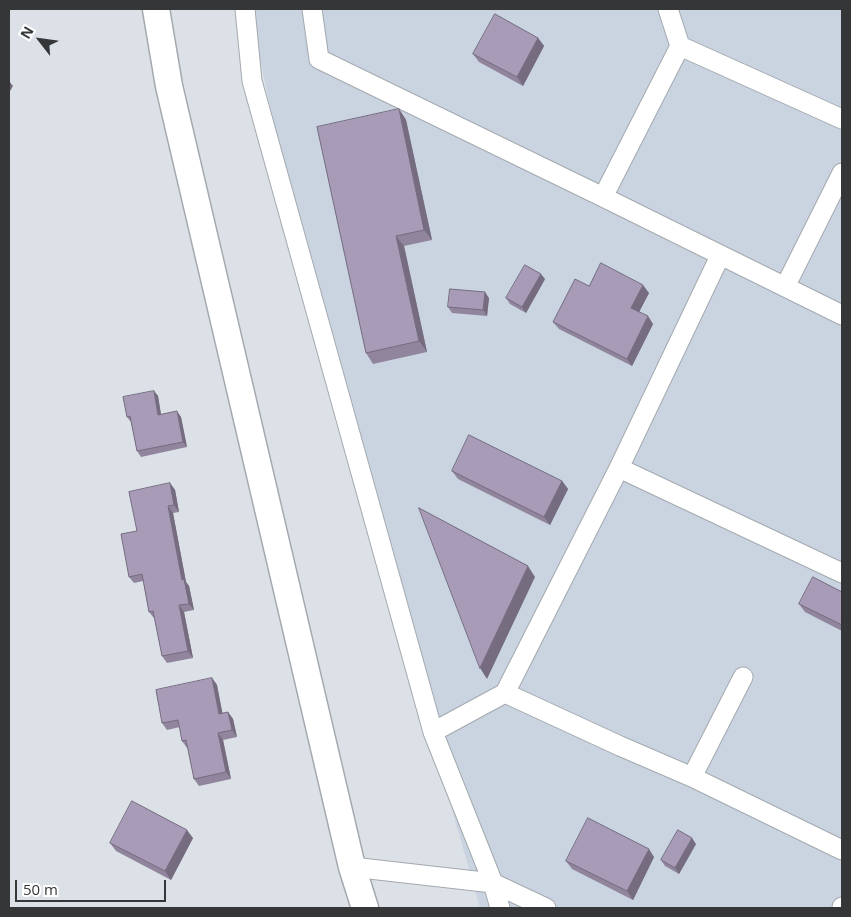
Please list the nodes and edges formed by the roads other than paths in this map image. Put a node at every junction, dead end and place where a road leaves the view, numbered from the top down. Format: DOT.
graph roads {
  1 [pos="156,9"];
  2 [pos="245,9"];
  3 [pos="312,9"];
  4 [pos="668,9"];
  5 [pos="680,46"];
  6 [pos="842,118"];
  7 [pos="842,173"];
  8 [pos="603,197"];
  9 [pos="720,256"];
  10 [pos="785,287"];
  11 [pos="842,315"];
  12 [pos="618,468"];
  13 [pos="842,573"];
  14 [pos="743,677"];
  15 [pos="505,694"];
  16 [pos="433,732"];
  17 [pos="692,777"];
  18 [pos="842,850"];
  19 [pos="352,868"];
  20 [pos="493,883"];
  21 [pos="365,908"];
  22 [pos="500,908"];
  23 [pos="546,908"];
  1 -- 19 [label="street"];
  2 -- 16 [label="street"];
  3 -- 8 [label="street"];
  4 -- 5 [label="street"];
  5 -- 6 [label="street"];
  5 -- 8 [label="street"];
  7 -- 10 [label="street"];
  8 -- 9 [label="street"];
  9 -- 10 [label="street"];
  9 -- 12 [label="street"];
  10 -- 11 [label="street"];
  12 -- 13 [label="street"];
  12 -- 15 [label="street"];
  14 -- 17 [label="street"];
  15 -- 16 [label="street"];
  15 -- 17 [label="street"];
  16 -- 20 [label="street"];
  17 -- 18 [label="street"];
  19 -- 20 [label="street"];
  19 -- 21 [label="street"];
  20 -- 22 [label="street"];
  20 -- 23 [label="street"];
}
